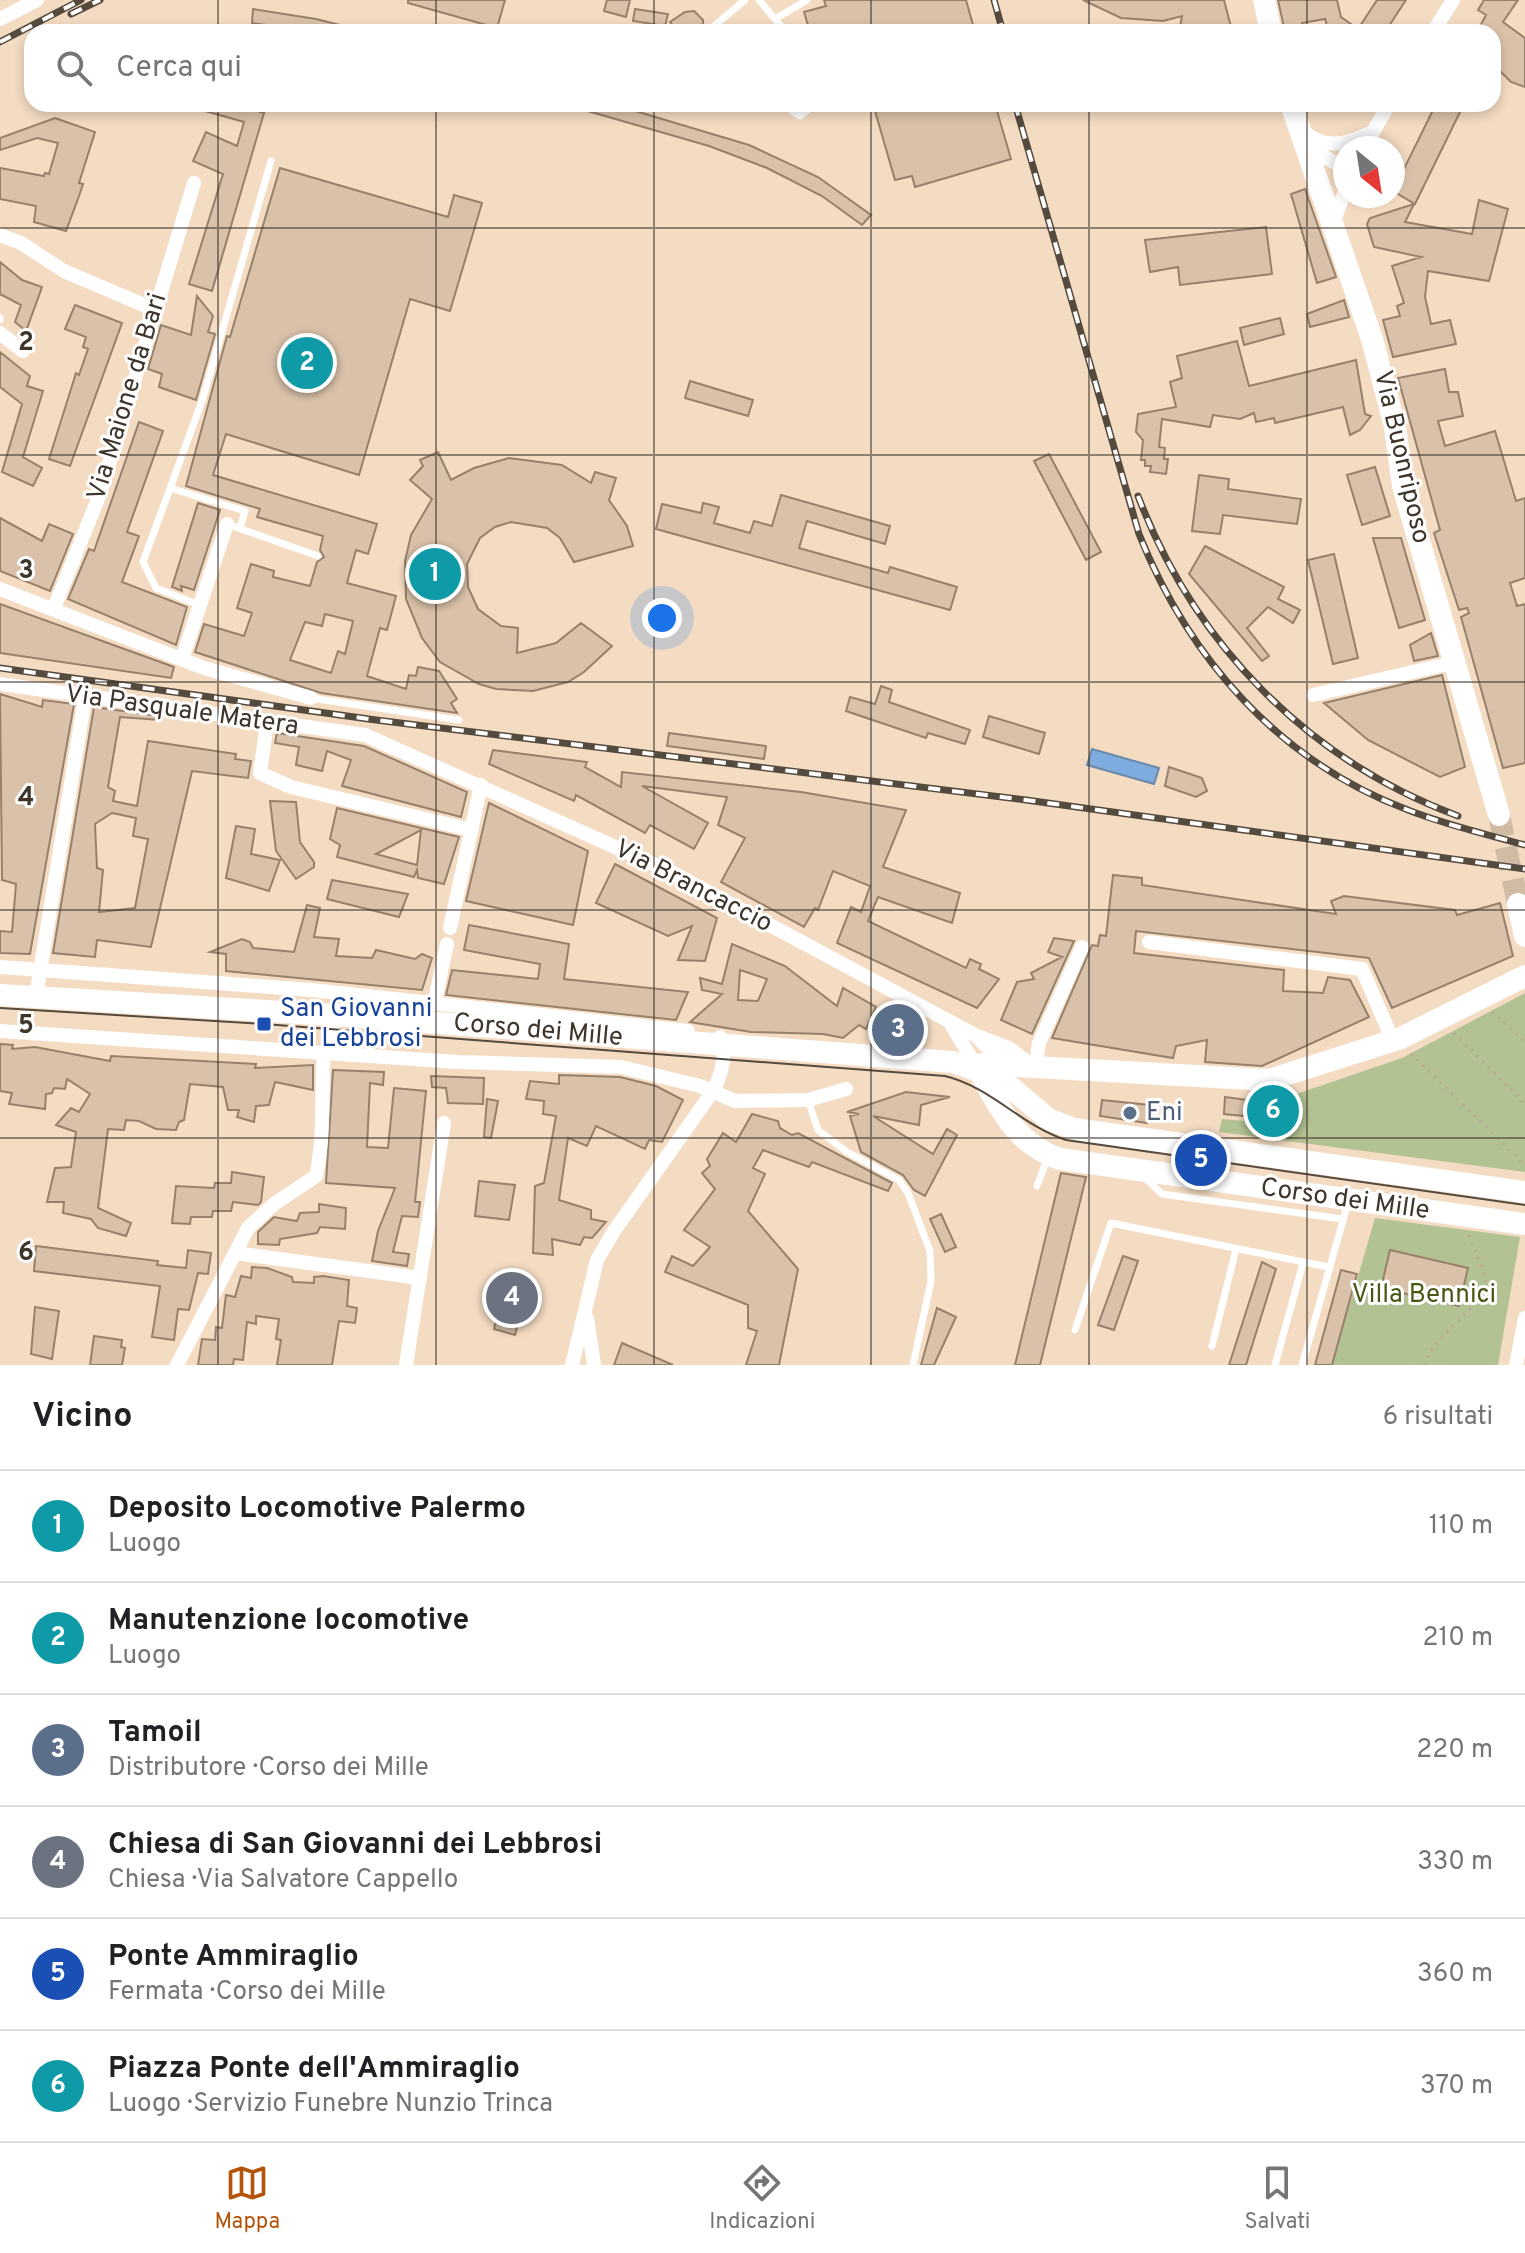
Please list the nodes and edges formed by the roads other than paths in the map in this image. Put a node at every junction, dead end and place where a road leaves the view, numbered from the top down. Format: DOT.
graph roads {
  1 [pos="37,0"];
  2 [pos="745,0"];
  3 [pos="759,0"];
  4 [pos="807,0"];
  5 [pos="1264,0"];
  6 [pos="1453,0"];
  7 [pos="0,19"];
  8 [pos="775,19"];
  9 [pos="716,24"];
  10 [pos="779,24"];
  11 [pos="1269,24"];
  12 [pos="1438,24"];
  13 [pos="1294,112"];
  14 [pos="1384,112"];
  15 [pos="1299,128"];
  16 [pos="1372,132"];
  17 [pos="1370,136"];
  18 [pos="271,161"];
  19 [pos="1333,162"];
  20 [pos="194,183"];
  21 [pos="1339,208"];
  22 [pos="1333,223"];
  23 [pos="0,235"];
  24 [pos="153,309"];
  25 [pos="0,333"];
  26 [pos="23,351"];
  27 [pos="170,488"];
  28 [pos="234,525"];
  29 [pos="318,556"];
  30 [pos="0,589"];
  31 [pos="199,605"];
  32 [pos="54,608"];
  33 [pos="182,659"];
  34 [pos="1456,662"];
  35 [pos="0,684"];
  36 [pos="1313,695"];
  37 [pos="85,698"];
  38 [pos="311,698"];
  39 [pos="459,720"];
  40 [pos="267,723"];
  41 [pos="365,735"];
  42 [pos="481,785"];
  43 [pos="1499,815"];
  44 [pos="472,830"];
  45 [pos="1518,904"];
  46 [pos="450,928"];
  47 [pos="1525,936"];
  48 [pos="1149,942"];
  49 [pos="447,944"];
  50 [pos="1082,947"];
  51 [pos="0,967"];
  52 [pos="41,970"];
  53 [pos="1525,976"];
  54 [pos="0,995"];
  55 [pos="36,996"];
  56 [pos="434,1004"];
  57 [pos="333,1015"];
  58 [pos="949,1023"];
  59 [pos="0,1031"];
  60 [pos="975,1035"];
  61 [pos="1399,1044"];
  62 [pos="724,1046"];
  63 [pos="327,1052"];
  64 [pos="969,1065"];
  65 [pos="1006,1066"];
  66 [pos="1035,1069"];
  67 [pos="1058,1070"];
  68 [pos="846,1089"];
  69 [pos="713,1091"];
  70 [pos="808,1100"];
  71 [pos="1035,1109"];
  72 [pos="444,1123"];
  73 [pos="1049,1155"];
  74 [pos="1037,1186"];
  75 [pos="1525,1192"];
  76 [pos="1346,1210"];
  77 [pos="1520,1224"];
  78 [pos="1236,1249"];
  79 [pos="235,1253"];
  80 [pos="1303,1263"];
  81 [pos="1328,1267"];
  82 [pos="420,1278"];
  83 [pos="586,1314"];
  84 [pos="1525,1318"];
  85 [pos="1075,1330"];
  86 [pos="1212,1346"];
  87 [pos="177,1365"];
  88 [pos="406,1365"];
  89 [pos="572,1365"];
  90 [pos="594,1365"];
  91 [pos="913,1365"];
  92 [pos="1275,1365"];
  93 [pos="1302,1365"];
  94 [pos="1516,1365"];
  1 -- 7 [label="street"];
  2 -- 9 [label="lane"];
  3 -- 8 [label="lane"];
  4 -- 8 [label="lane"];
  5 -- 11 [label="street"];
  6 -- 12 [label="street"];
  8 -- 10 [label="lane"];
  13 -- 15 [label="street, Via Buonriposo"];
  14 -- 16 [label="street"];
  15 -- 16 [label="street"];
  15 -- 19 [label="street"];
  15 -- 22 [label="street, Via Buonriposo"];
  16 -- 17 [label="street"];
  18 -- 27 [label="lane"];
  20 -- 24 [label="street, Via Maione da Bari"];
  21 -- 22 [label="street"];
  22 -- 34 [label="street, Via Buonriposo"];
  23 -- 24 [label="street"];
  24 -- 32 [label="street, Via Maione da Bari"];
  25 -- 26 [label="street"];
  27 -- 28 [label="lane"];
  27 -- 31 [label="lane"];
  28 -- 29 [label="lane"];
  28 -- 31 [label="street"];
  30 -- 32 [label="street"];
  31 -- 33 [label="street"];
  32 -- 33 [label="street"];
  33 -- 38 [label="street"];
  34 -- 36 [label="street"];
  34 -- 43 [label="street, Via Buonriposo"];
  35 -- 37 [label="street, Via Pasquale Matera"];
  37 -- 40 [label="street, Via Pasquale Matera"];
  37 -- 52 [label="street"];
  38 -- 39 [label="lane"];
  40 -- 41 [label="street, Via Pasquale Matera"];
  40 -- 44 [label="street"];
  41 -- 42 [label="street, Via Brancaccio"];
  42 -- 44 [label="street"];
  42 -- 58 [label="street, Via Brancaccio"];
  44 -- 46 [label="street"];
  45 -- 47 [label="street"];
  48 -- 61 [label="street"];
  49 -- 56 [label="street"];
  50 -- 66 [label="street"];
  51 -- 52 [label="street"];
  52 -- 55 [label="street"];
  52 -- 56 [label="street"];
  53 -- 61 [label="street"];
  54 -- 55 [label="street, Corso dei Mille"];
  55 -- 57 [label="street, Corso dei Mille"];
  56 -- 62 [label="street"];
  57 -- 62 [label="street, Corso dei Mille"];
  57 -- 63 [label="street"];
  58 -- 60 [label="street, Via Brancaccio"];
  58 -- 64 [label="street"];
  59 -- 63 [label="street"];
  60 -- 65 [label="street, Via Brancaccio"];
  60 -- 66 [label="street"];
  61 -- 67 [label="street"];
  62 -- 64 [label="street, Corso dei Mille"];
  62 -- 69 [label="street"];
  63 -- 69 [label="street"];
  63 -- 79 [label="street"];
  64 -- 65 [label="street"];
  64 -- 71 [label="street, Corso dei Mille"];
  64 -- 73 [label="street, Corso dei Mille"];
  65 -- 66 [label="street"];
  66 -- 67 [label="street"];
  67 -- 71 [label="street"];
  68 -- 70 [label="street"];
  69 -- 70 [label="street"];
  69 -- 83 [label="street"];
  70 -- 91 [label="lane"];
  71 -- 75 [label="street, Corso dei Mille"];
  72 -- 82 [label="street"];
  73 -- 74 [label="lane"];
  73 -- 76 [label="street, Corso dei Mille"];
  76 -- 77 [label="street, Corso dei Mille"];
  76 -- 81 [label="lane"];
  78 -- 80 [label="lane"];
  78 -- 85 [label="lane"];
  78 -- 86 [label="lane"];
  79 -- 82 [label="street"];
  79 -- 87 [label="street"];
  80 -- 81 [label="lane"];
  80 -- 92 [label="lane"];
  81 -- 93 [label="lane"];
  82 -- 88 [label="street"];
  83 -- 89 [label="street"];
  83 -- 90 [label="street"];
  84 -- 94 [label="street"];
}
